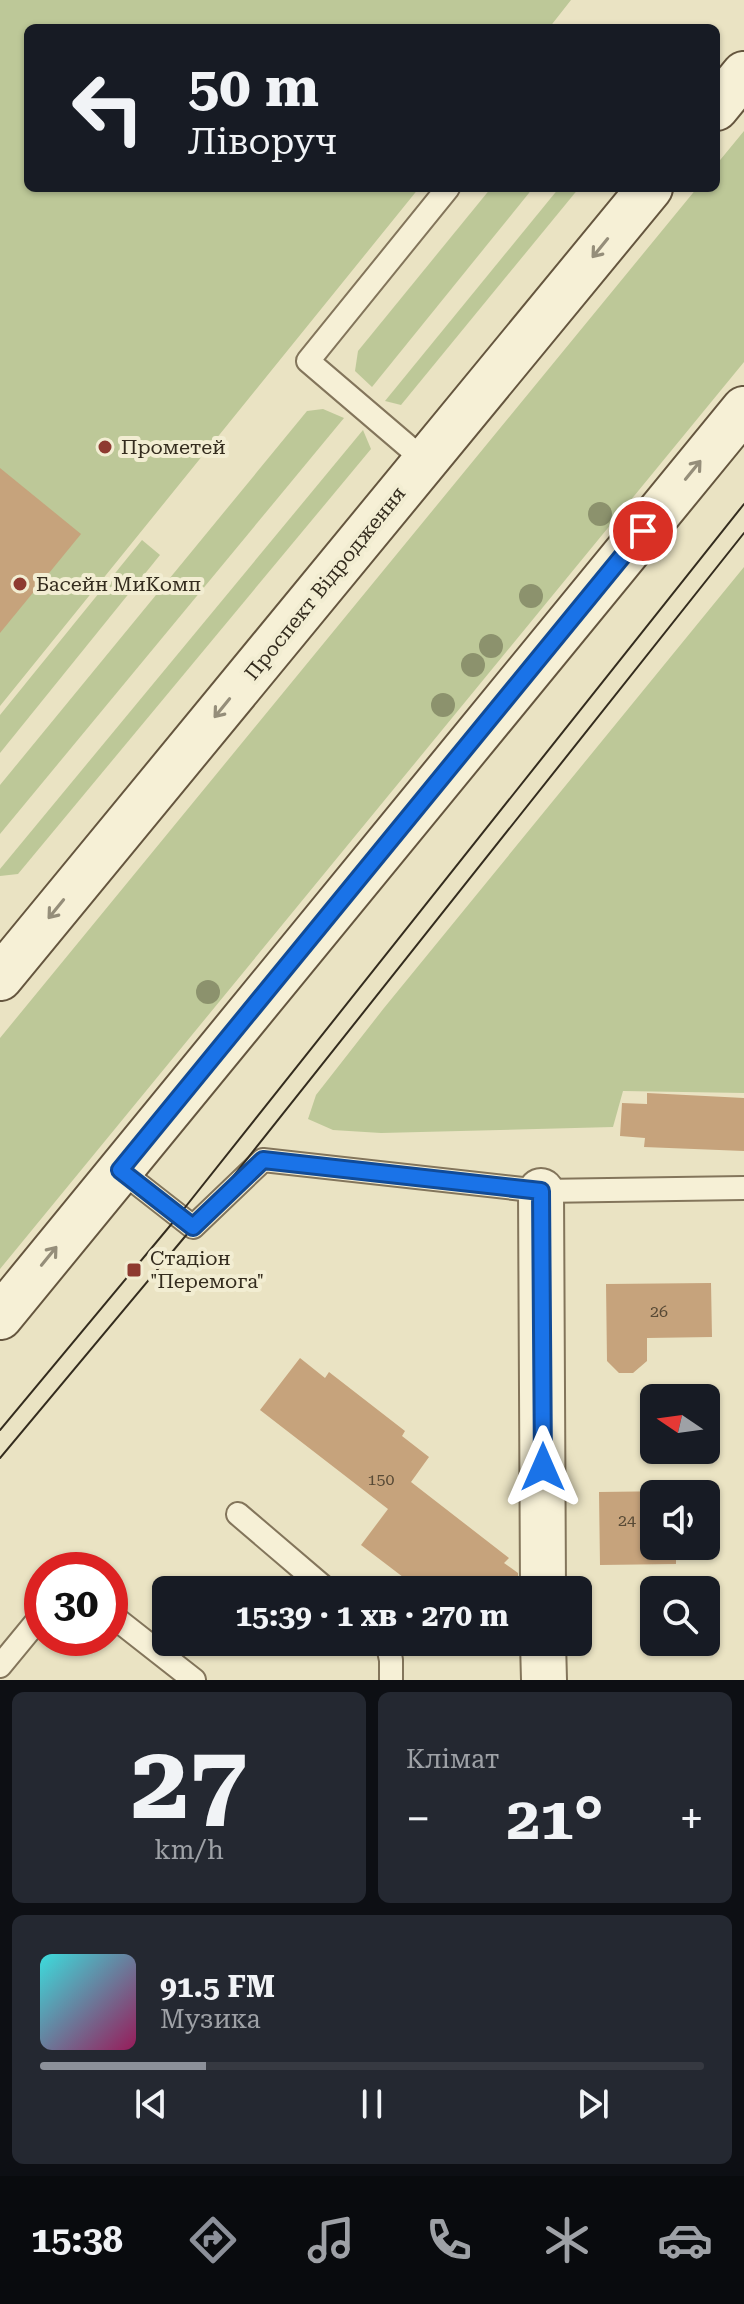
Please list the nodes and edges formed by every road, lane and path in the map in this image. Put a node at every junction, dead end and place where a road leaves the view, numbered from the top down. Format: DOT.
graph roads {
  1 [pos="744,74"];
  2 [pos="720,103"];
  3 [pos="445,192"];
  4 [pos="647,192"];
  5 [pos="744,409"];
  6 [pos="425,461"];
  7 [pos="7,956"];
  8 [pos="120,1170"];
  9 [pos="744,1188"];
  10 [pos="541,1191"];
  11 [pos="0,1317"];
  12 [pos="238,1514"];
  13 [pos="311,1576"];
  14 [pos="543,1576"];
  15 [pos="128,1628"];
  16 [pos="24,1637"];
  17 [pos="390,1656"];
  18 [pos="543,1656"];
  19 [pos="0,1666"];
  20 [pos="194,1680"];
  21 [pos="391,1680"];
  22 [pos="544,1680"];
  1 -- 2 [label="main road"];
  3 -- 6 [label="lane"];
  4 -- 6 [label="main road, Проспект Відродження, one-way"];
  8 -- 5 [label="main road, one-way"];
  6 -- 7 [label="main road, Проспект Відродження, one-way"];
  8 -- 10 [label="lane"];
  11 -- 8 [label="main road, one-way"];
  9 -- 10 [label="lane"];
  10 -- 14 [label="main road"];
  12 -- 13 [label="lane"];
  15 -- 20 [label="lane"];
  16 -- 19 [label="lane"];
  17 -- 21 [label="lane"];
  18 -- 22 [label="main road"];
}
